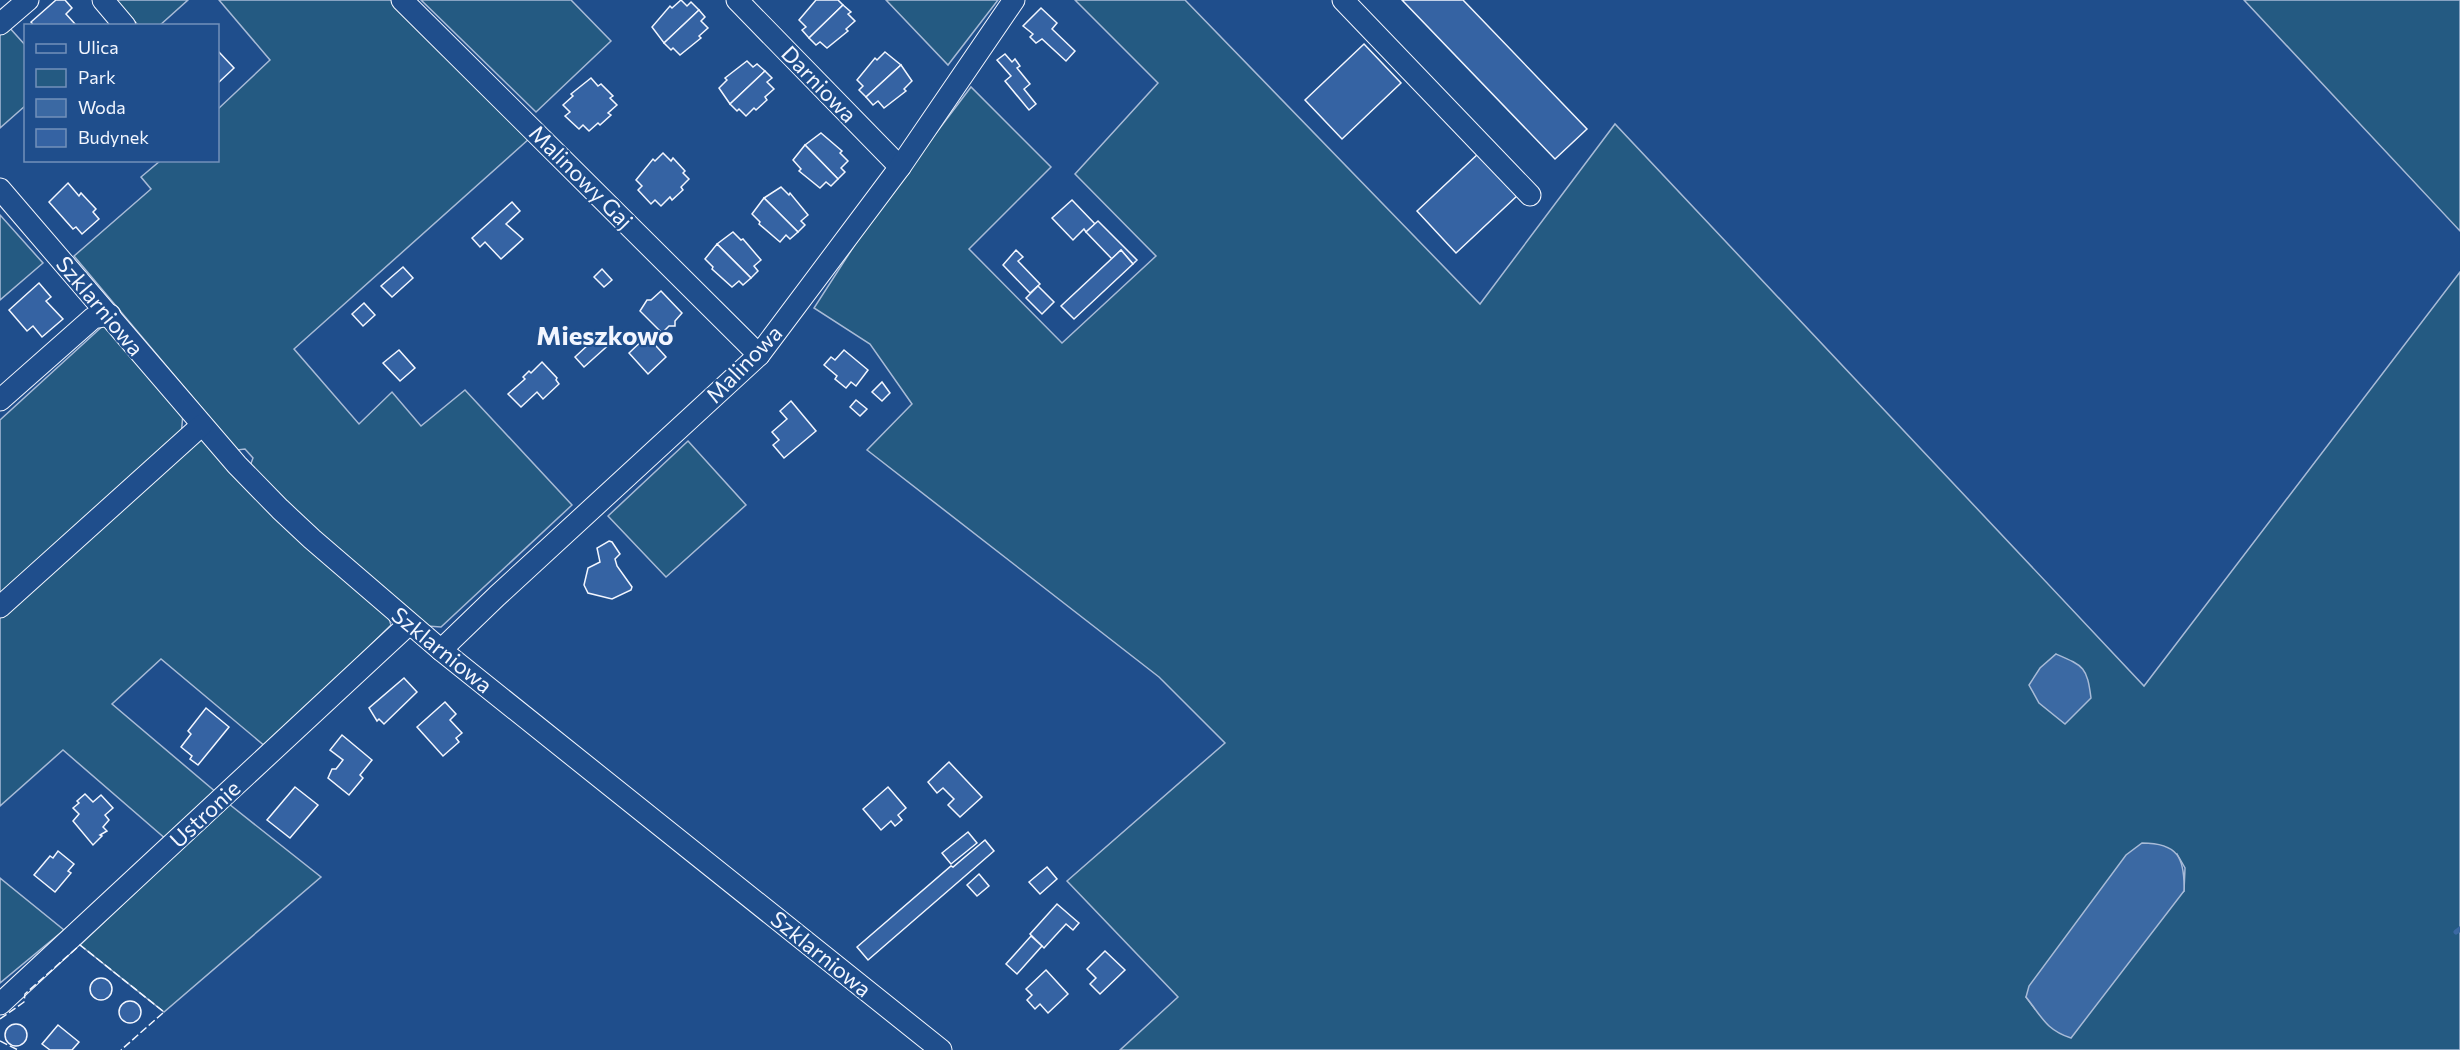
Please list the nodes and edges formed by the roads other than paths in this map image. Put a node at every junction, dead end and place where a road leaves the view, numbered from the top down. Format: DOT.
graph roads {
  1 [pos="28,0"];
  2 [pos="103,0"];
  3 [pos="402,0"];
  4 [pos="737,0"];
  5 [pos="1014,0"];
  6 [pos="1343,0"];
  7 [pos="0,24"];
  8 [pos="123,24"];
  9 [pos="900,167"];
  10 [pos="0,189"];
  11 [pos="1530,195"];
  12 [pos="110,315"];
  13 [pos="759,355"];
  14 [pos="0,400"];
  15 [pos="202,425"];
  16 [pos="0,607"];
  17 [pos="409,624"];
  18 [pos="441,650"];
  19 [pos="0,1004"];
  20 [pos="941,1050"];
  1 -- 7 [label="street"];
  2 -- 8 [label="street"];
  3 -- 13 [label="street, Malinowy Gaj"];
  4 -- 9 [label="street, Darniowa"];
  5 -- 9 [label="street, Malinowa"];
  6 -- 11 [label="street"];
  9 -- 13 [label="street, Malinowa"];
  10 -- 12 [label="street, Szklarniowa"];
  12 -- 14 [label="street"];
  12 -- 15 [label="street, Szklarniowa"];
  13 -- 18 [label="street, Malinowa"];
  15 -- 16 [label="street"];
  15 -- 17 [label="street, Szklarniowa"];
  17 -- 18 [label="street, Szklarniowa"];
  17 -- 19 [label="street, Ustronie"];
  18 -- 20 [label="street, Szklarniowa"];
}
